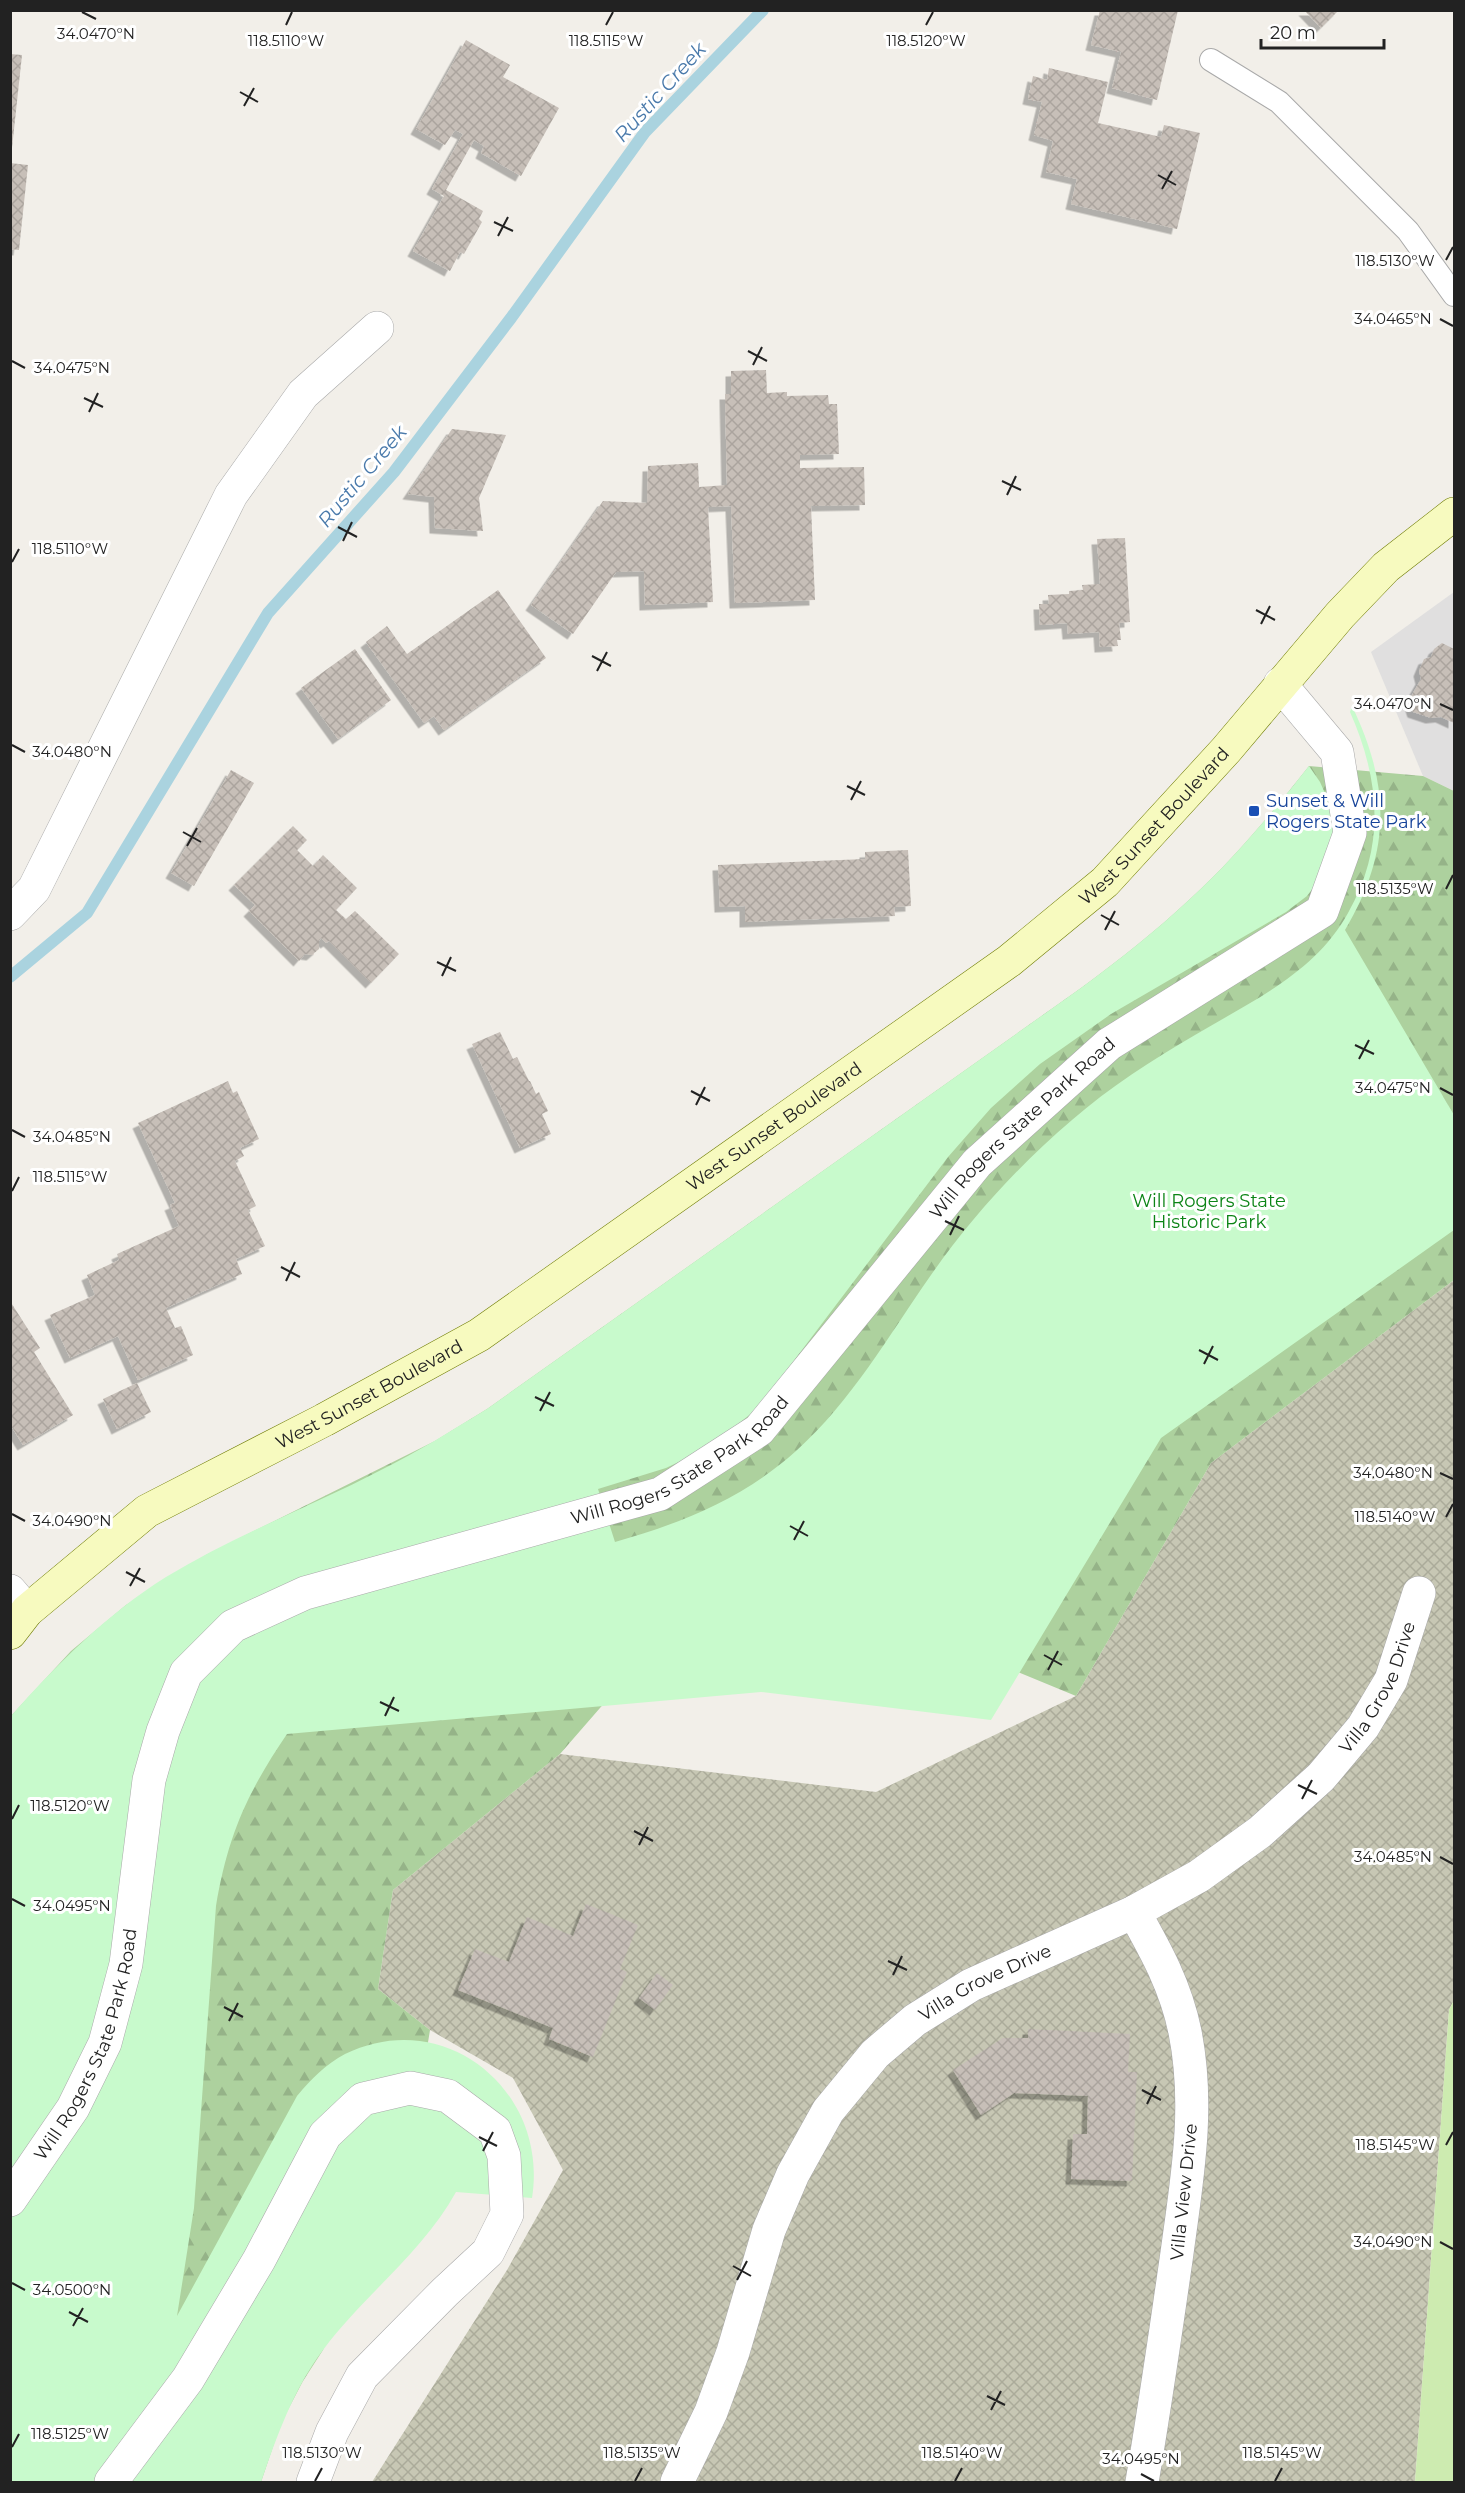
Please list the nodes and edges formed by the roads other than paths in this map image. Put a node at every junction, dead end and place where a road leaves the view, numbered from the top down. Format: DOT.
graph roads {
  1 [pos="1211,60"];
  2 [pos="1455,296"];
  3 [pos="377,328"];
  4 [pos="1455,514"];
  5 [pos="1280,684"];
  6 [pos="10,914"];
  7 [pos="1419,1593"];
  8 [pos="16,1611"];
  9 [pos="1134,1912"];
  10 [pos="10,2200"];
  11 [pos="111,2482"];
  12 [pos="313,2482"];
  13 [pos="677,2482"];
  14 [pos="1142,2482"];
  1 -- 2 [label="lane"];
  3 -- 6 [label="street"];
  4 -- 5 [label="main road, West Sunset Boulevard"];
  5 -- 8 [label="main road, West Sunset Boulevard"];
  5 -- 10 [label="street, Will Rogers State Park Road"];
  7 -- 9 [label="street, Villa Grove Drive"];
  9 -- 13 [label="street, Villa Grove Drive"];
  9 -- 14 [label="street, Villa View Drive"];
  11 -- 12 [label="street"];
}
